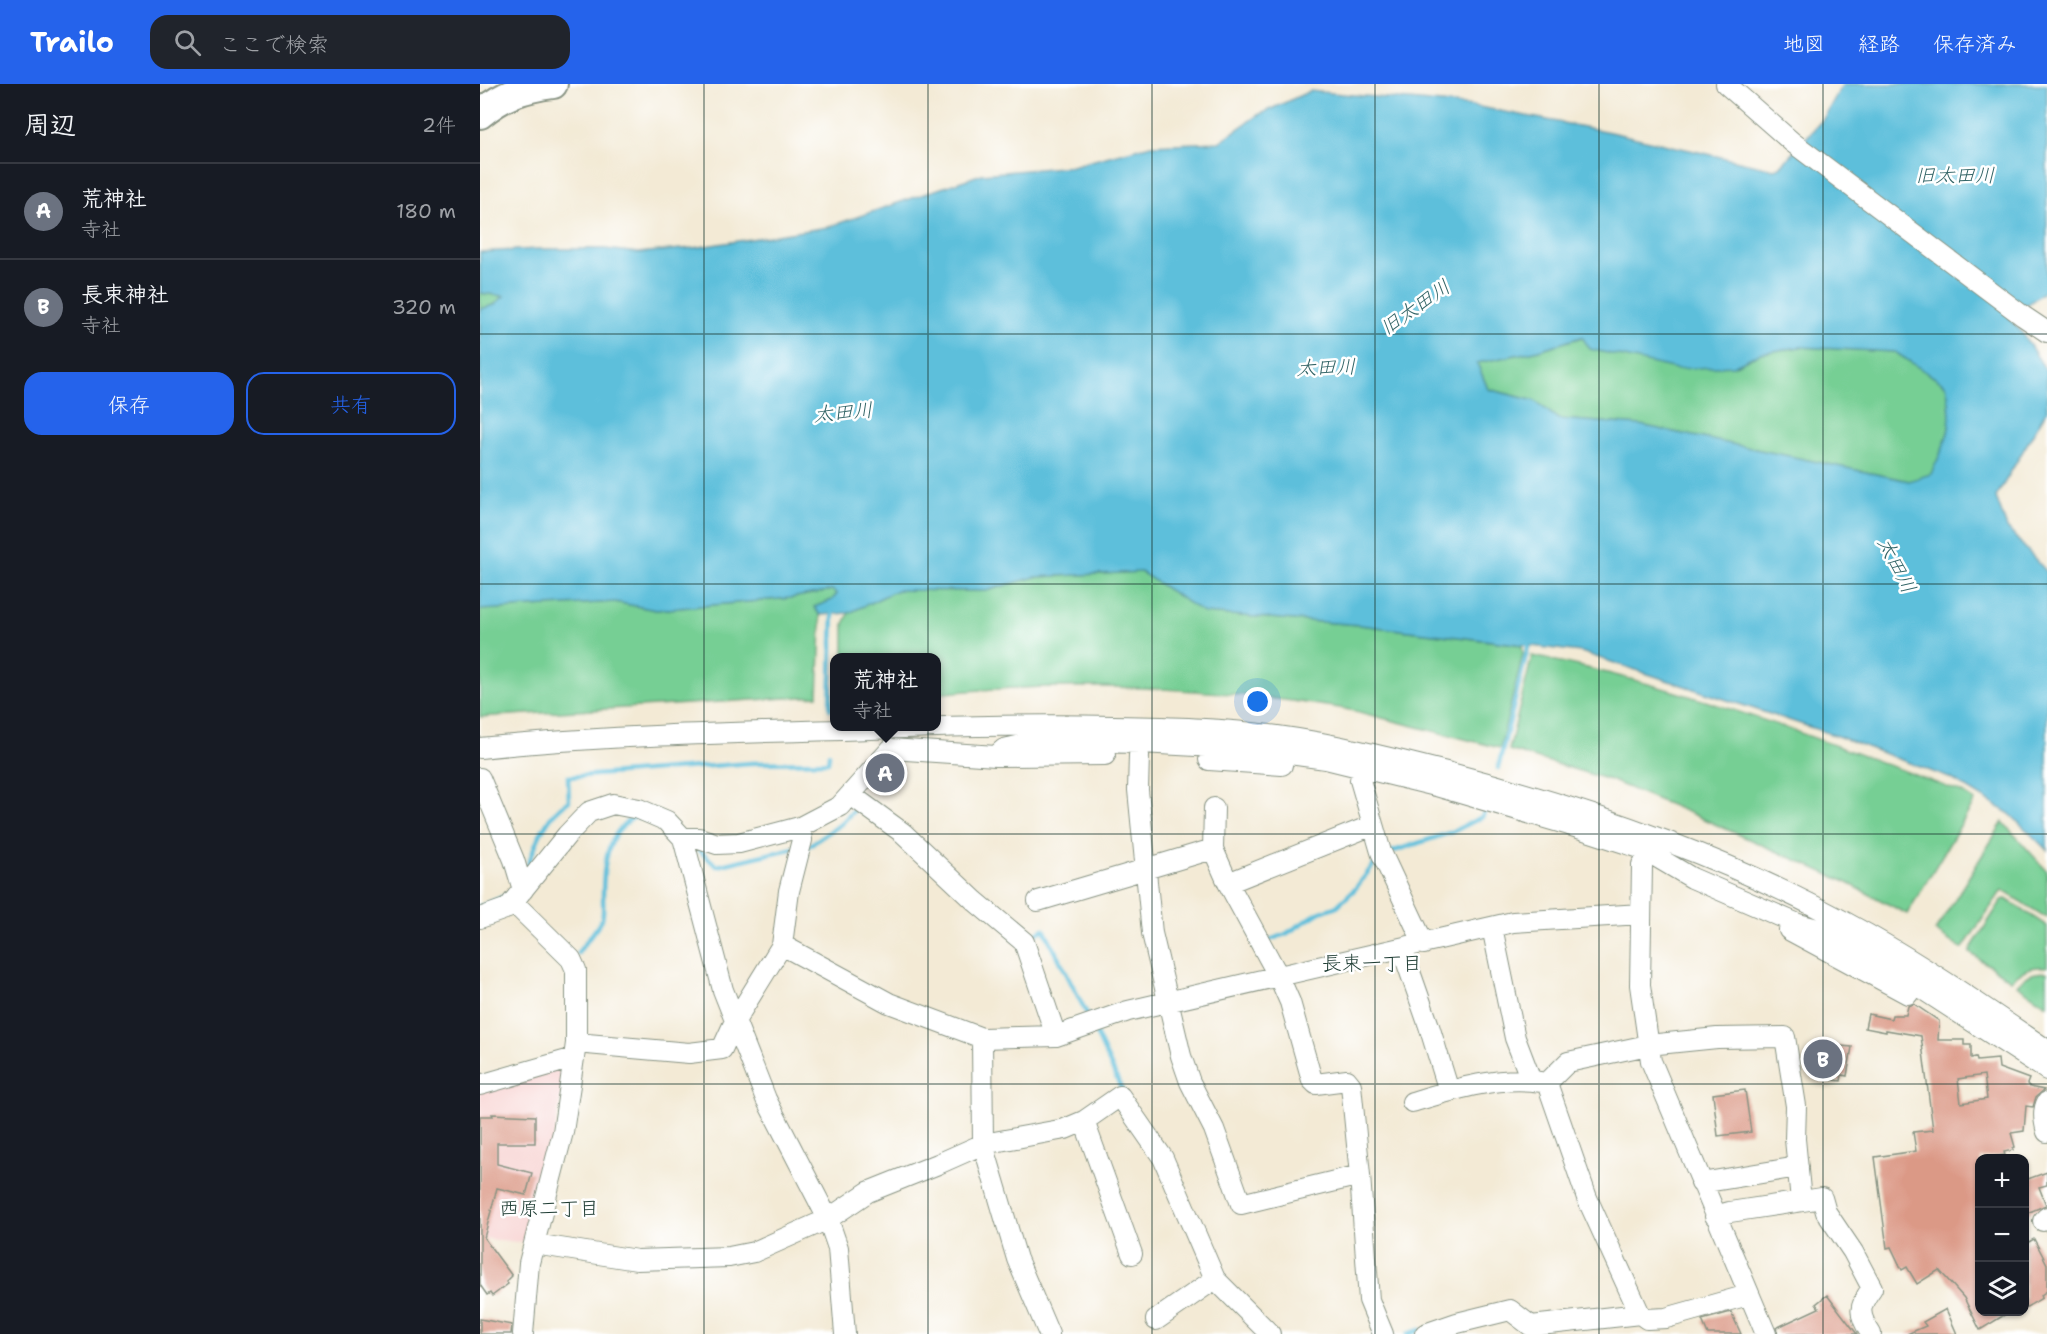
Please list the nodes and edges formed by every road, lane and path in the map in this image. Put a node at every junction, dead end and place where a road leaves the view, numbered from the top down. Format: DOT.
graph roads {
  1 [pos="553,84"];
  2 [pos="1726,84"];
  3 [pos="487,97"];
  4 [pos="2047,332"];
  5 [pos="965,726"];
  6 [pos="941,727"];
  7 [pos="830,730"];
  8 [pos="480,748"];
  9 [pos="891,749"];
  10 [pos="1139,755"];
  11 [pos="996,756"];
  12 [pos="1302,768"];
  13 [pos="480,778"];
  14 [pos="1360,780"];
  15 [pos="851,795"];
  16 [pos="1214,808"];
  17 [pos="1373,825"];
  18 [pos="800,827"];
  19 [pos="683,838"];
  20 [pos="1608,838"];
  21 [pos="1214,849"];
  22 [pos="1642,865"];
  23 [pos="1146,870"];
  24 [pos="1692,878"];
  25 [pos="1228,883"];
  26 [pos="518,896"];
  27 [pos="1038,901"];
  28 [pos="1641,914"];
  29 [pos="1760,916"];
  30 [pos="480,918"];
  31 [pos="1832,926"];
  32 [pos="1492,927"];
  33 [pos="1424,944"];
  34 [pos="782,945"];
  35 [pos="1402,949"];
  36 [pos="1850,962"];
  37 [pos="1896,972"];
  38 [pos="1279,977"];
  39 [pos="1169,1002"];
  40 [pos="735,1022"];
  41 [pos="1056,1036"];
  42 [pos="982,1038"];
  43 [pos="1648,1045"];
  44 [pos="2047,1050"];
  45 [pos="575,1051"];
  46 [pos="2047,1070"];
  47 [pos="1539,1082"];
  48 [pos="2047,1083"];
  49 [pos="480,1085"];
  50 [pos="1449,1091"];
  51 [pos="1412,1102"];
  52 [pos="2047,1102"];
  53 [pos="1084,1121"];
  54 [pos="2047,1132"];
  55 [pos="982,1144"];
  56 [pos="1798,1167"];
  57 [pos="1360,1175"];
  58 [pos="1701,1183"];
  59 [pos="1801,1201"];
  60 [pos="1715,1216"];
  61 [pos="828,1219"];
  62 [pos="534,1244"];
  63 [pos="1132,1254"];
  64 [pos="1215,1279"];
  65 [pos="1748,1295"];
  66 [pos="1156,1320"];
  67 [pos="1648,1322"];
  68 [pos="523,1334"];
  69 [pos="845,1334"];
  70 [pos="1049,1334"];
  71 [pos="1270,1334"];
  72 [pos="1383,1334"];
  73 [pos="1425,1334"];
  74 [pos="1766,1334"];
  75 [pos="1871,1334"];
  1 -- 3 [label="highway"];
  2 -- 4 [label="street"];
  5 -- 6 [label="street"];
  5 -- 9 [label="street"];
  5 -- 31 [label="street"];
  7 -- 8 [label="street"];
  9 -- 11 [label="street"];
  9 -- 15 [label="street"];
  10 -- 11 [label="street"];
  10 -- 12 [label="street"];
  10 -- 23 [label="street"];
  11 -- 20 [label="street"];
  13 -- 26 [label="street"];
  14 -- 17 [label="street"];
  15 -- 18 [label="street"];
  15 -- 41 [label="street"];
  16 -- 21 [label="street"];
  17 -- 25 [label="street"];
  17 -- 33 [label="street"];
  18 -- 19 [label="street"];
  18 -- 34 [label="street"];
  19 -- 26 [label="street"];
  19 -- 40 [label="street"];
  20 -- 22 [label="street"];
  20 -- 24 [label="street"];
  21 -- 23 [label="street"];
  21 -- 25 [label="street"];
  22 -- 24 [label="street"];
  22 -- 28 [label="street"];
  23 -- 27 [label="street"];
  23 -- 39 [label="street"];
  24 -- 31 [label="street"];
  25 -- 38 [label="street"];
  26 -- 30 [label="street"];
  26 -- 45 [label="street"];
  28 -- 32 [label="street"];
  28 -- 43 [label="street"];
  29 -- 36 [label="street"];
  31 -- 36 [label="street"];
  31 -- 37 [label="street"];
  31 -- 44 [label="street"];
  32 -- 33 [label="street"];
  32 -- 47 [label="street"];
  33 -- 35 [label="street"];
  34 -- 40 [label="street"];
  34 -- 42 [label="street"];
  35 -- 38 [label="street"];
  35 -- 50 [label="street"];
  36 -- 37 [label="street"];
  36 -- 48 [label="street"];
  37 -- 46 [label="street"];
  38 -- 39 [label="street"];
  38 -- 57 [label="street"];
  39 -- 41 [label="street"];
  39 -- 57 [label="street"];
  40 -- 45 [label="street"];
  40 -- 61 [label="street"];
  41 -- 42 [label="street"];
  42 -- 55 [label="street"];
  43 -- 47 [label="street"];
  43 -- 56 [label="street"];
  43 -- 58 [label="street"];
  45 -- 49 [label="street"];
  45 -- 62 [label="street"];
  47 -- 50 [label="street"];
  47 -- 67 [label="street"];
  50 -- 51 [label="street"];
  52 -- 54 [label="street"];
  53 -- 55 [label="street"];
  53 -- 63 [label="street"];
  53 -- 64 [label="street"];
  55 -- 61 [label="street"];
  55 -- 70 [label="street"];
  56 -- 58 [label="street"];
  56 -- 59 [label="street"];
  57 -- 72 [label="street"];
  58 -- 60 [label="street"];
  59 -- 60 [label="street"];
  59 -- 75 [label="street"];
  60 -- 65 [label="street"];
  61 -- 62 [label="street"];
  61 -- 69 [label="street"];
  62 -- 68 [label="street"];
  64 -- 66 [label="street"];
  64 -- 71 [label="street"];
  65 -- 67 [label="street"];
  65 -- 74 [label="street"];
  67 -- 73 [label="street"];
}
